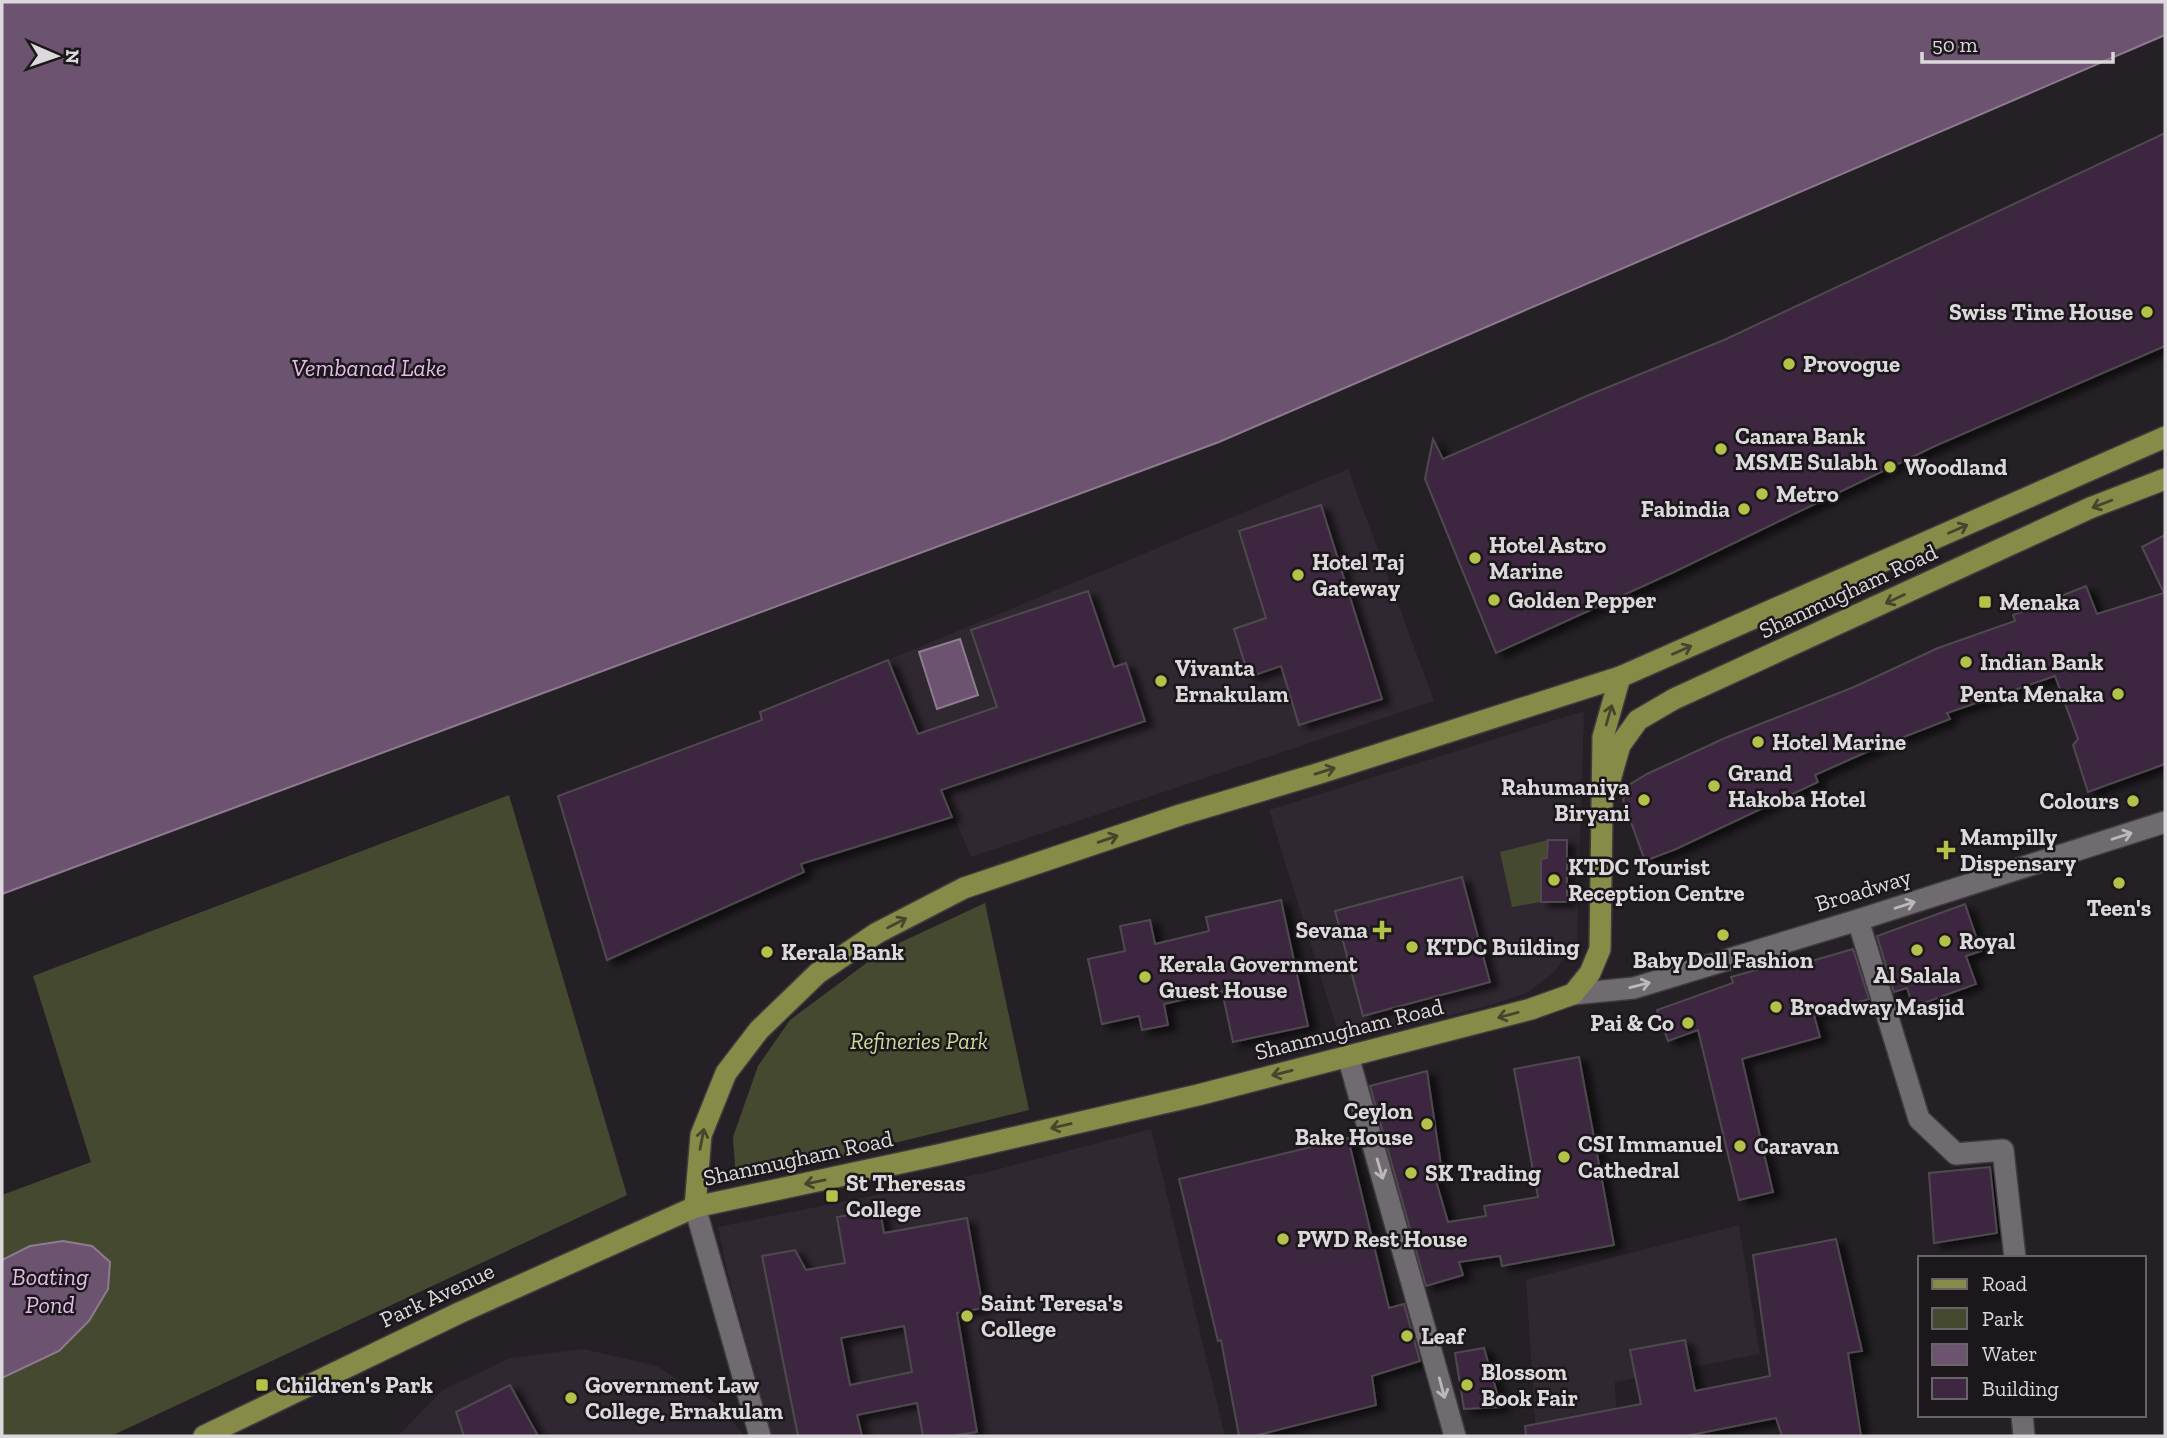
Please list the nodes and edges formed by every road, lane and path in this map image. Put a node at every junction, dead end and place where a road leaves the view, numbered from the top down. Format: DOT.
graph roads {
  1 [pos="2165,437"];
  2 [pos="2165,480"];
  3 [pos="1620,677"];
  4 [pos="1638,720"];
  5 [pos="1603,802"];
  6 [pos="2165,822"];
  7 [pos="1858,920"];
  8 [pos="1573,994"];
  9 [pos="1348,1056"];
  10 [pos="695,1207"];
  11 [pos="2015,1256"];
  12 [pos="2022,1417"];
  13 [pos="204,1436"];
  14 [pos="760,1436"];
  15 [pos="1455,1436"];
  16 [pos="2024,1436"];
  3 -- 1 [label="main road, Shanmugham Road, one-way"];
  2 -- 4 [label="main road, Shanmugham Road, one-way"];
  3 -- 4 [label="main road"];
  5 -- 3 [label="main road, Shanmugham Road, one-way"];
  10 -- 3 [label="main road, Shanmugham Road, one-way"];
  4 -- 5 [label="main road, Shanmugham Road"];
  5 -- 8 [label="main road, Shanmugham Road"];
  7 -- 6 [label="street, Broadway, one-way"];
  8 -- 7 [label="street, Broadway, one-way"];
  7 -- 11 [label="street"];
  8 -- 9 [label="main road, Shanmugham Road, one-way"];
  9 -- 10 [label="main road, Shanmugham Road, one-way"];
  9 -- 15 [label="street, one-way"];
  10 -- 13 [label="main road, Park Avenue"];
  10 -- 14 [label="street"];
  12 -- 16 [label="street"];
}
